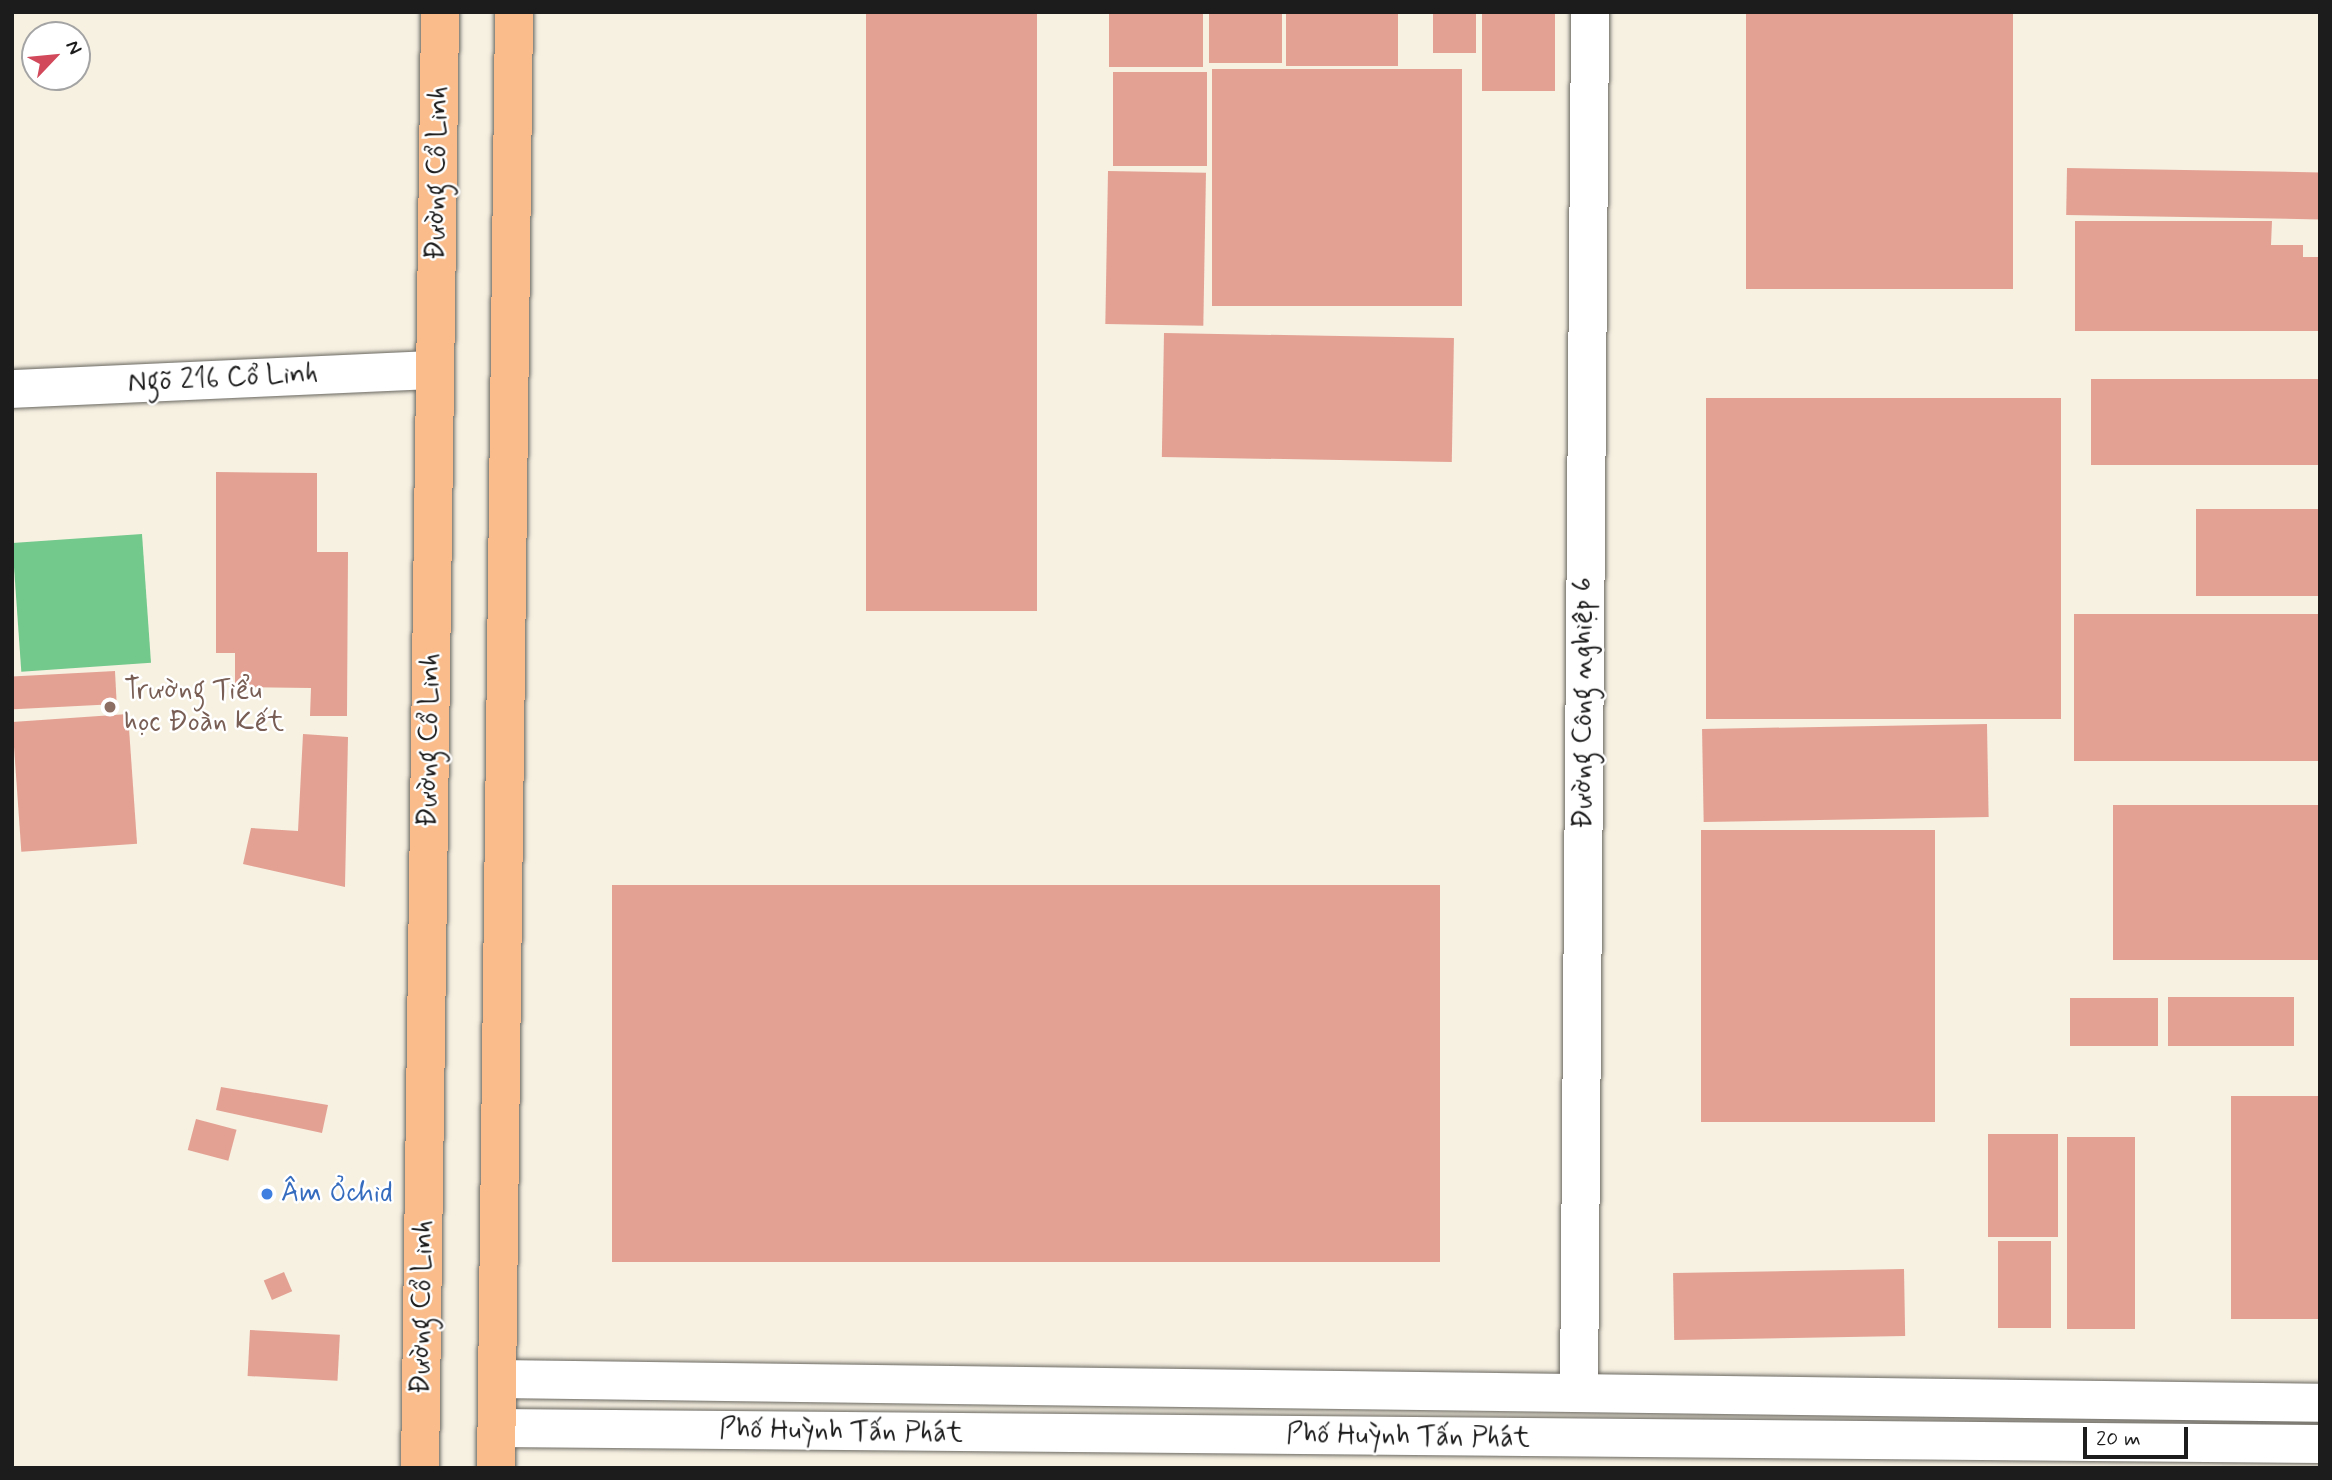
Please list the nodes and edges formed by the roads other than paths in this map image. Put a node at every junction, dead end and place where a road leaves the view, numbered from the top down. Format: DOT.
graph roads {
  1 [pos="440,12"];
  2 [pos="514,12"];
  3 [pos="1590,12"];
  4 [pos="435,370"];
  5 [pos="12,389"];
  6 [pos="498,1379"];
  7 [pos="1579,1394"];
  8 [pos="1955,1398"];
  9 [pos="2320,1403"];
  10 [pos="497,1429"];
  11 [pos="1578,1438"];
  12 [pos="1955,1441"];
  13 [pos="2320,1444"];
  14 [pos="420,1468"];
  15 [pos="496,1468"];
  1 -- 4 [label="main road, Đường Cổ Linh"];
  2 -- 6 [label="main road"];
  3 -- 7 [label="street, Đường Công nghiệp 6"];
  4 -- 5 [label="street, Ngõ 216 Cổ Linh"];
  4 -- 14 [label="main road, Đường Cổ Linh"];
  6 -- 7 [label="street, Phố Huỳnh Tấn Phát"];
  6 -- 10 [label="main road"];
  7 -- 8 [label="street, Phố Huỳnh Tấn Phát"];
  7 -- 11 [label="street, Đường Công nghiệp 6"];
  8 -- 9 [label="street, Phố Huỳnh Tấn Phát"];
  8 -- 12 [label="street"];
  10 -- 11 [label="street, Phố Huỳnh Tấn Phát"];
  10 -- 15 [label="main road"];
  11 -- 12 [label="street, Phố Huỳnh Tấn Phát"];
  12 -- 13 [label="street, Phố Huỳnh Tấn Phát"];
}
